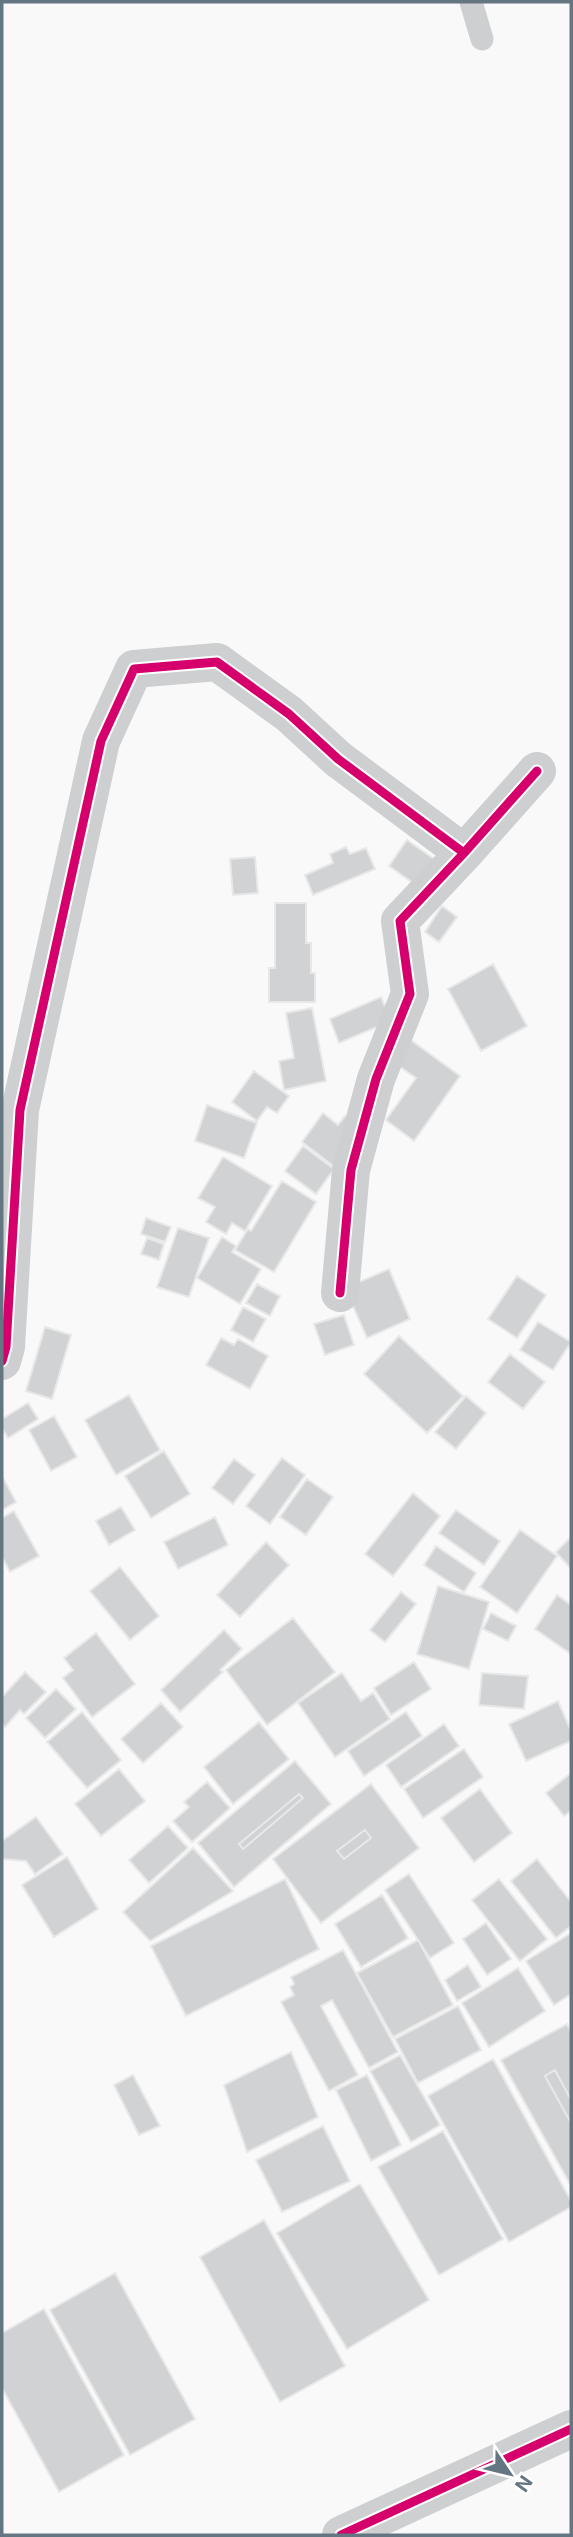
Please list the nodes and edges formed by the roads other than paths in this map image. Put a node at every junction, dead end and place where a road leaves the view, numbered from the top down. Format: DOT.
graph roads {
  1 [pos="471,2"];
  2 [pos="482,39"];
  3 [pos="537,771"];
  4 [pos="464,853"];
  5 [pos="340,1293"];
  6 [pos="2,1361"];
  7 [pos="571,2429"];
  8 [pos="341,2535"];
  1 -- 2 [label="lane"];
  3 -- 4 [label="street"];
  4 -- 5 [label="street"];
  4 -- 6 [label="street"];
  7 -- 8 [label="street"];
}
